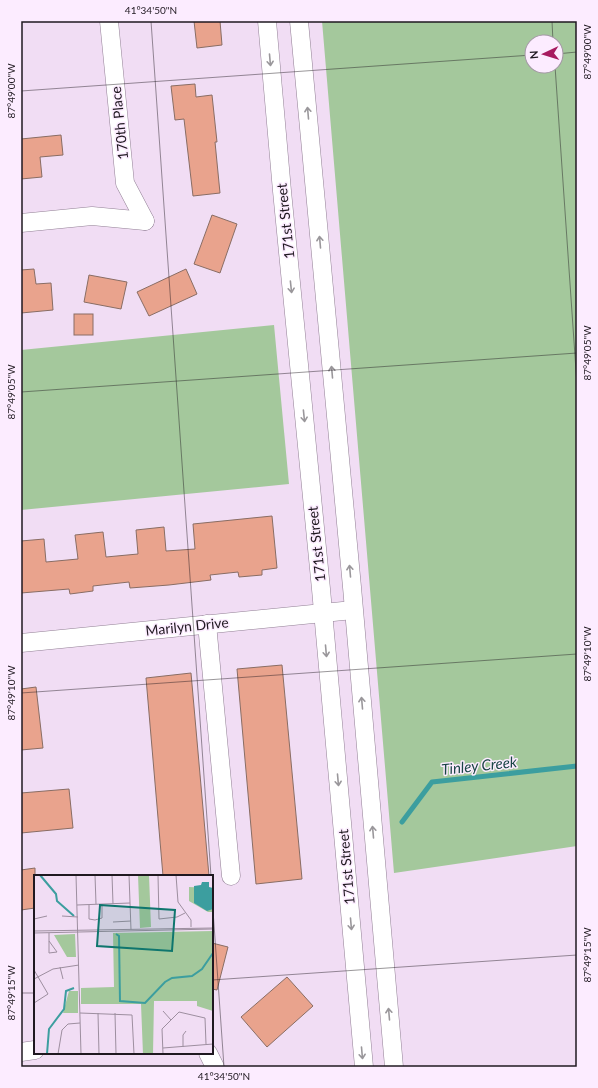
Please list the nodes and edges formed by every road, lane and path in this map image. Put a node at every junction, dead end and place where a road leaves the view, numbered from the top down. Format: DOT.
graph roads {
  1 [pos="109,21"];
  2 [pos="267,21"];
  3 [pos="299,21"];
  4 [pos="21,223"];
  5 [pos="353,610"];
  6 [pos="323,612"];
  7 [pos="207,624"];
  8 [pos="21,643"];
  9 [pos="231,876"];
  10 [pos="34,1050"];
  11 [pos="21,1052"];
  12 [pos="208,1054"];
  13 [pos="215,1067"];
  14 [pos="364,1067"];
  15 [pos="394,1067"];
  1 -- 4 [label="street, 170th Place"];
  2 -- 6 [label="street, 171st Street, one-way"];
  5 -- 3 [label="street, one-way"];
  5 -- 6 [label="street, Marilyn Drive"];
  15 -- 5 [label="street, one-way"];
  6 -- 7 [label="street, Marilyn Drive"];
  6 -- 14 [label="street, 171st Street, one-way"];
  7 -- 8 [label="street, Marilyn Drive"];
  7 -- 9 [label="street"];
  10 -- 11 [label="street"];
  12 -- 13 [label="street"];
}
